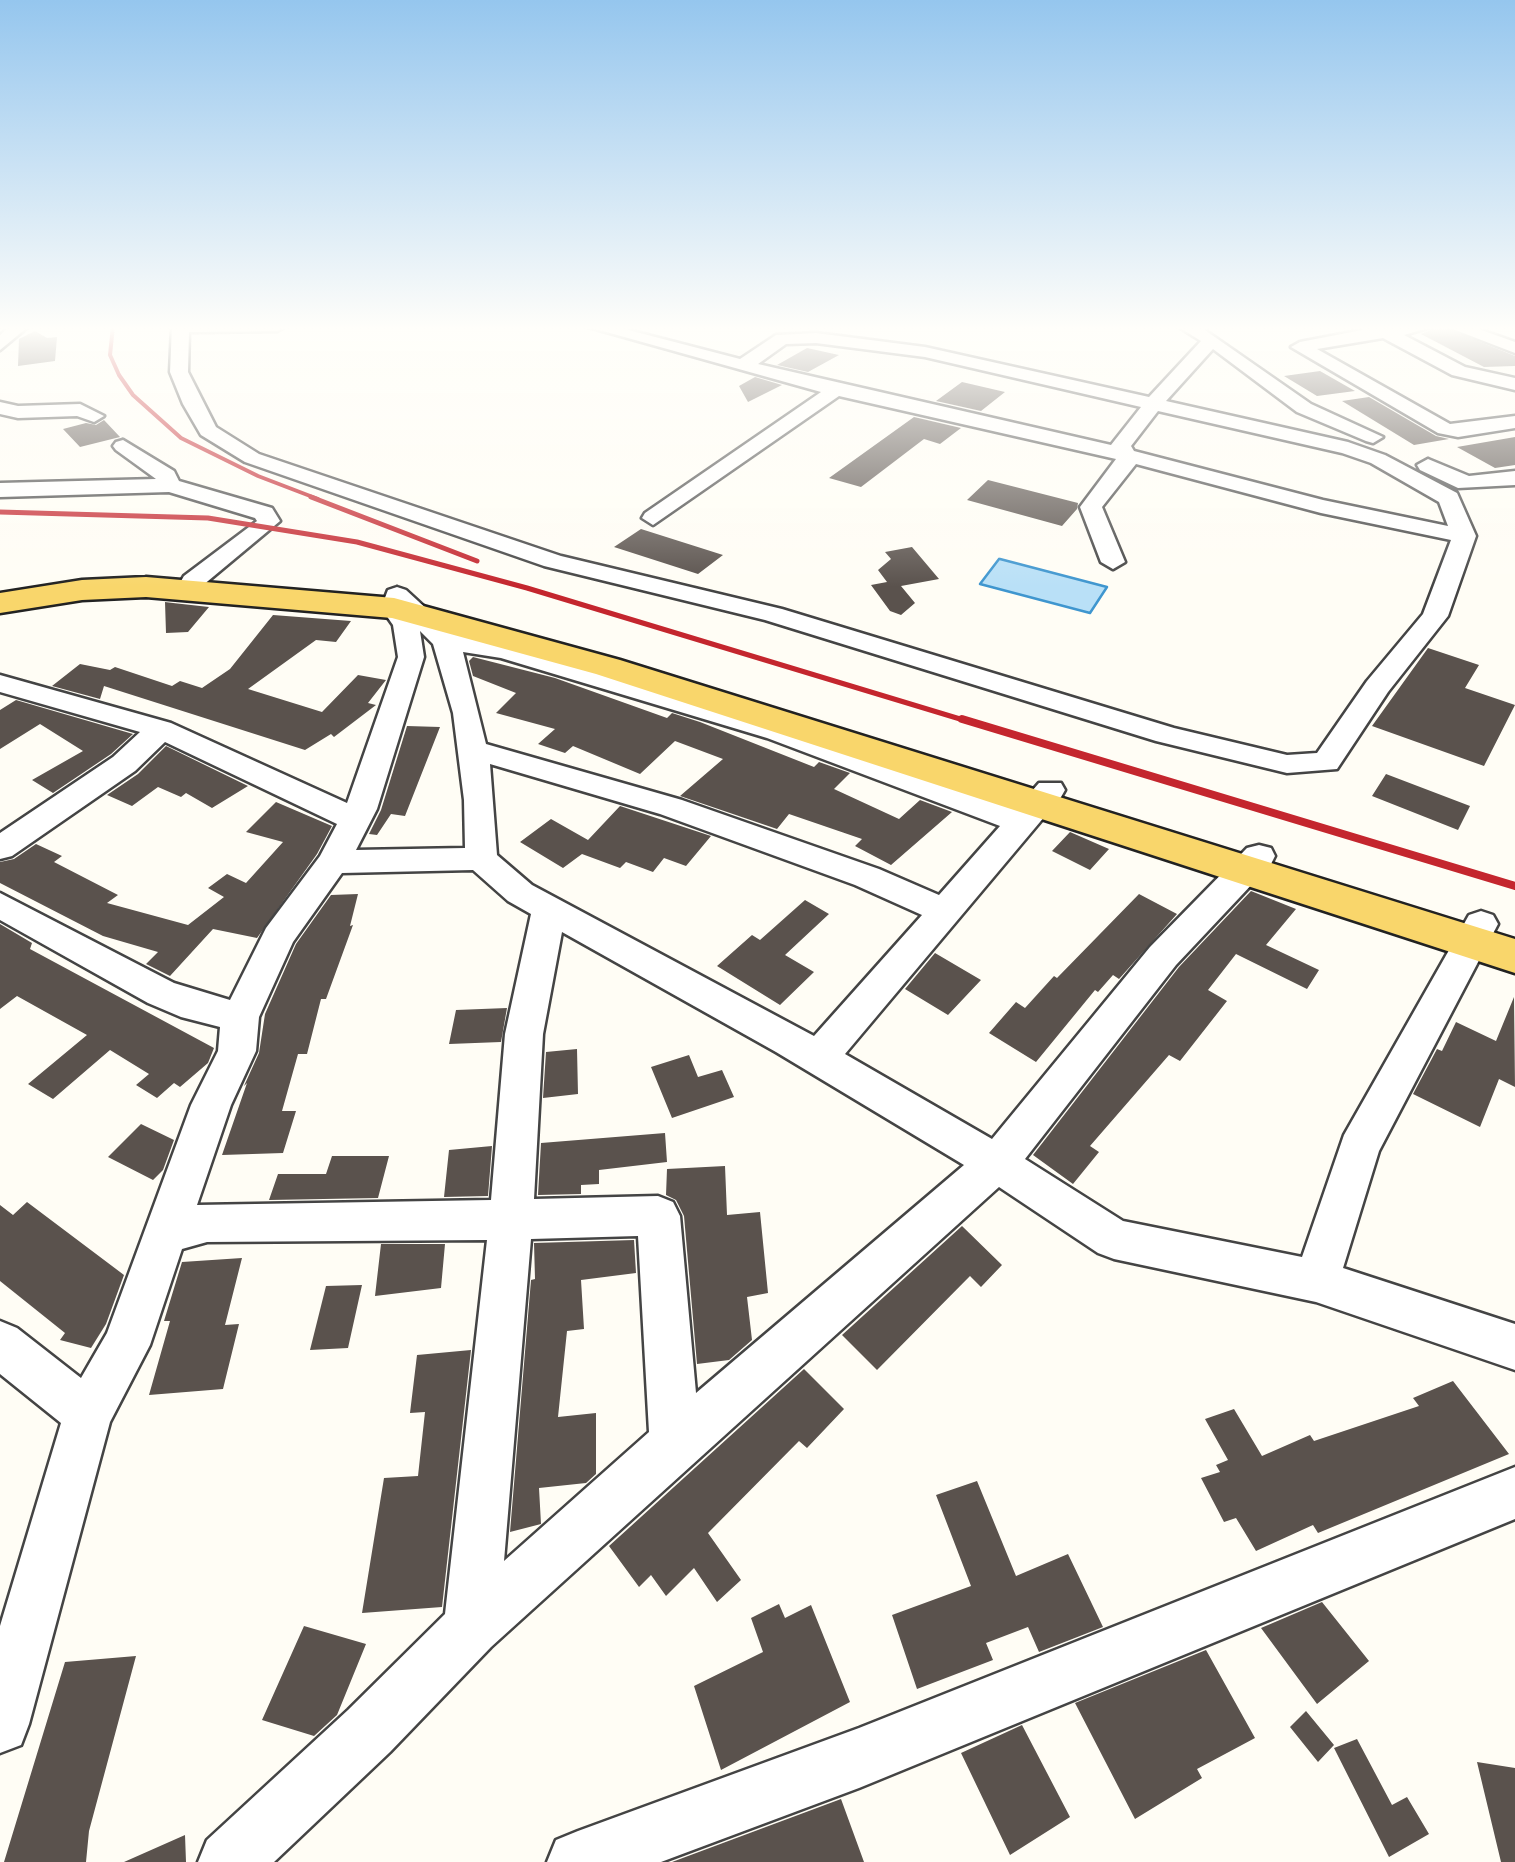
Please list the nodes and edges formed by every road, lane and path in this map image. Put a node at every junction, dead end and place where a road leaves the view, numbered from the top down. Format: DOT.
graph roads {
  1 [pos="87,413"];
  2 [pos="198,413"];
  3 [pos="803,413"];
  4 [pos="938,413"];
  5 [pos="1146,413"];
  6 [pos="1192,413"];
  7 [pos="1315,413"];
  8 [pos="1417,413"];
  9 [pos="94,416"];
  10 [pos="1515,422"];
  11 [pos="123,446"];
  12 [pos="1127,455"];
  13 [pos="1515,478"];
  14 [pos="170,485"];
  15 [pos="0,490"];
  16 [pos="653,518"];
  17 [pos="1464,536"];
  18 [pos="1113,562"];
  19 [pos="193,581"];
  20 [pos="0,588"];
  21 [pos="0,603"];
  22 [pos="401,606"];
  23 [pos="446,641"];
  24 [pos="0,683"];
  25 [pos="162,730"];
  26 [pos="472,749"];
  27 [pos="1036,805"];
  28 [pos="354,819"];
  29 [pos="0,848"];
  30 [pos="481,860"];
  31 [pos="333,862"];
  32 [pos="1252,863"];
  33 [pos="0,904"];
  34 [pos="549,909"];
  35 [pos="944,911"];
  36 [pos="1489,933"];
  37 [pos="1515,956"];
  38 [pos="240,1017"];
  39 [pos="818,1058"];
  40 [pos="996,1164"];
  41 [pos="512,1220"];
  42 [pos="166,1233"];
  43 [pos="1316,1281"];
  44 [pos="0,1344"];
  45 [pos="1515,1346"];
  46 [pos="88,1414"];
  47 [pos="676,1444"];
  48 [pos="1515,1493"];
  49 [pos="472,1627"];
  50 [pos="0,1724"];
  51 [pos="229,1862"];
  52 [pos="578,1862"];
  1 -- 9 [label="street"];
  2 -- 17 [label="street"];
  3 -- 16 [label="street"];
  4 -- 12 [label="street"];
  5 -- 12 [label="street"];
  6 -- 17 [label="street"];
  7 -- 13 [label="street"];
  8 -- 10 [label="street"];
  11 -- 14 [label="street"];
  12 -- 17 [label="street"];
  12 -- 18 [label="street"];
  14 -- 15 [label="street"];
  14 -- 19 [label="street"];
  19 -- 20 [label="main road"];
  19 -- 22 [label="main road"];
  21 -- 22 [label="main road"];
  22 -- 23 [label="street"];
  22 -- 27 [label="main road"];
  22 -- 28 [label="street"];
  23 -- 26 [label="street"];
  23 -- 27 [label="street"];
  24 -- 25 [label="street"];
  25 -- 28 [label="street"];
  25 -- 29 [label="street"];
  26 -- 30 [label="street"];
  26 -- 35 [label="street"];
  27 -- 32 [label="main road"];
  27 -- 35 [label="street"];
  28 -- 31 [label="street"];
  30 -- 31 [label="street"];
  30 -- 34 [label="street"];
  31 -- 38 [label="street"];
  32 -- 36 [label="main road"];
  32 -- 40 [label="street"];
  33 -- 38 [label="street"];
  34 -- 39 [label="street"];
  34 -- 41 [label="street"];
  35 -- 39 [label="street"];
  36 -- 37 [label="main road"];
  36 -- 43 [label="street"];
  38 -- 42 [label="street"];
  39 -- 40 [label="street"];
  40 -- 43 [label="street"];
  40 -- 47 [label="street"];
  41 -- 42 [label="street"];
  41 -- 47 [label="street"];
  41 -- 49 [label="street"];
  42 -- 46 [label="street"];
  43 -- 45 [label="street"];
  44 -- 46 [label="street"];
  46 -- 50 [label="street"];
  47 -- 49 [label="street"];
  48 -- 52 [label="street"];
  49 -- 51 [label="street"];
}
